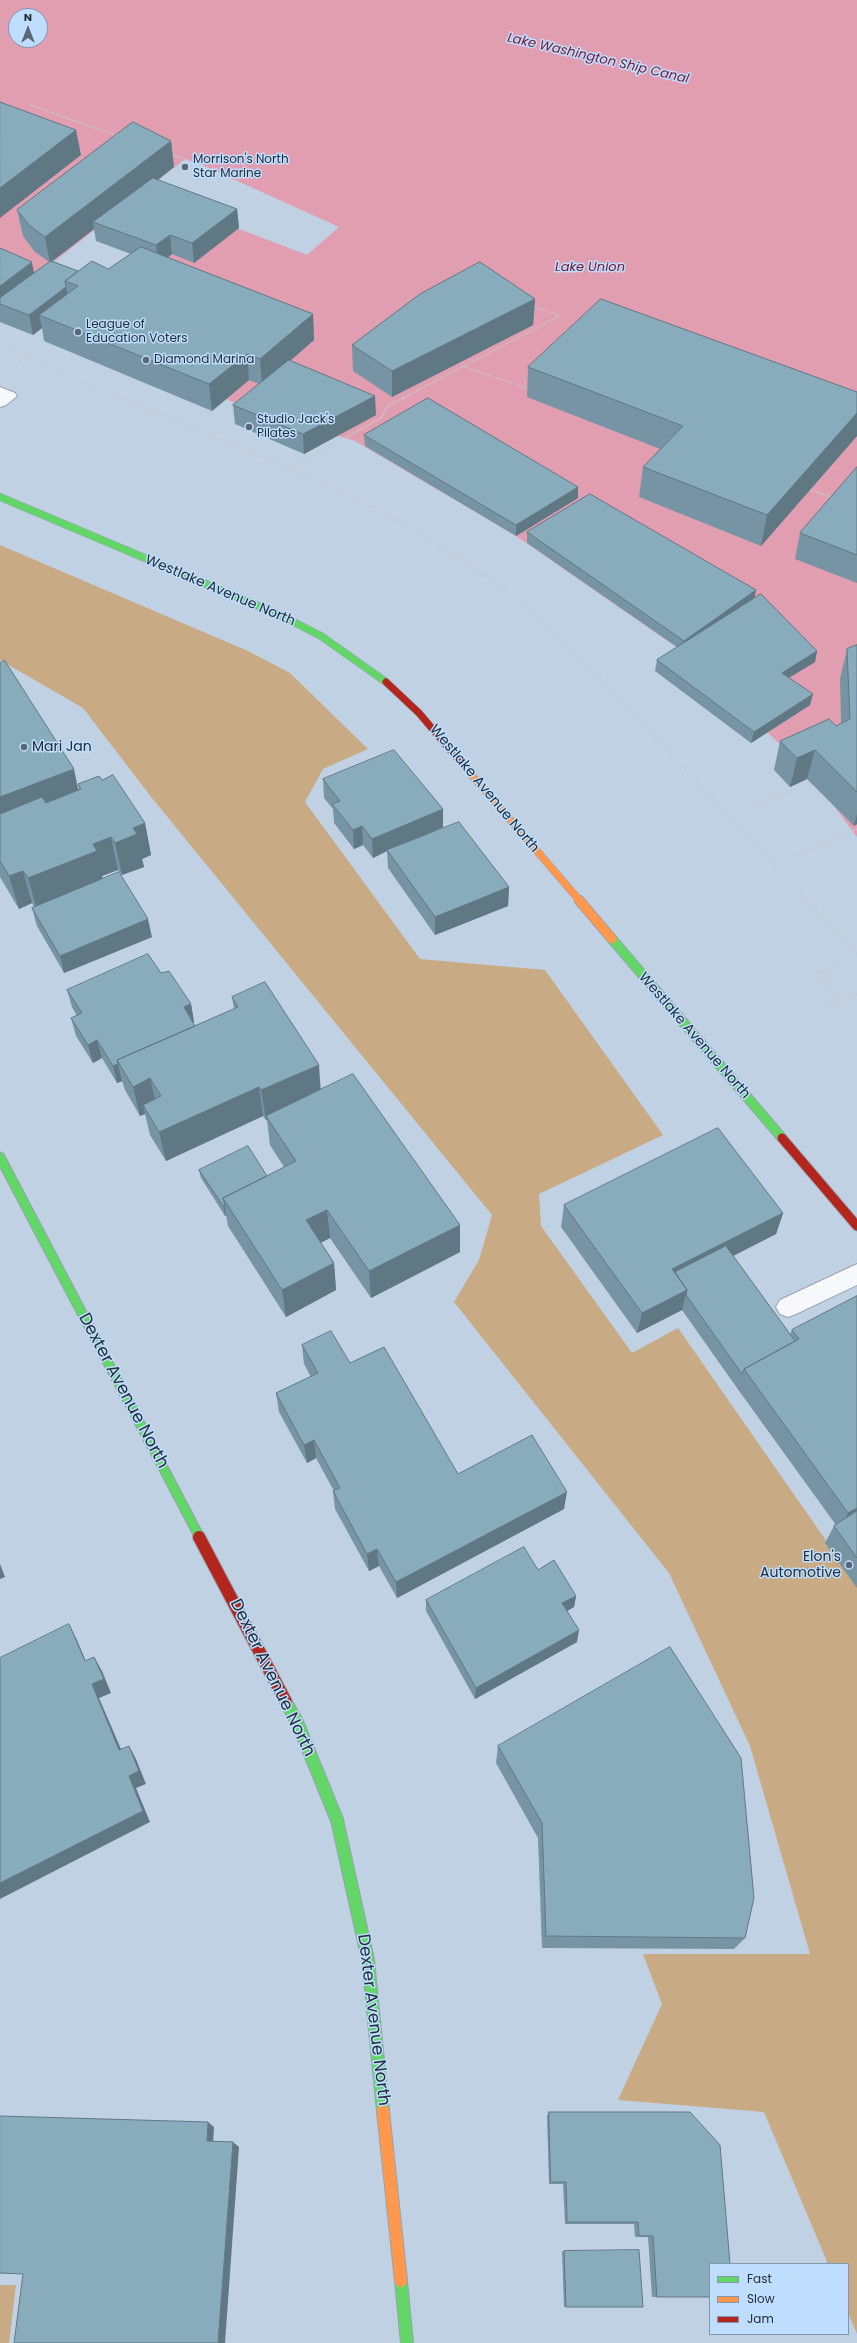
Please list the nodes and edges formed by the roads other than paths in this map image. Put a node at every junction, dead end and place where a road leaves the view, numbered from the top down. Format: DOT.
graph roads {
  1 [pos="0,392"];
  2 [pos="0,402"];
  3 [pos="0,497"];
  4 [pos="0,1157"];
  5 [pos="857,1226"];
  6 [pos="857,1274"];
  7 [pos="788,1307"];
  8 [pos="407,2343"];
  1 -- 2 [label="lane"];
  3 -- 5 [label="main road, Westlake Avenue North"];
  4 -- 8 [label="main road, Dexter Avenue North"];
  6 -- 7 [label="lane"];
}
